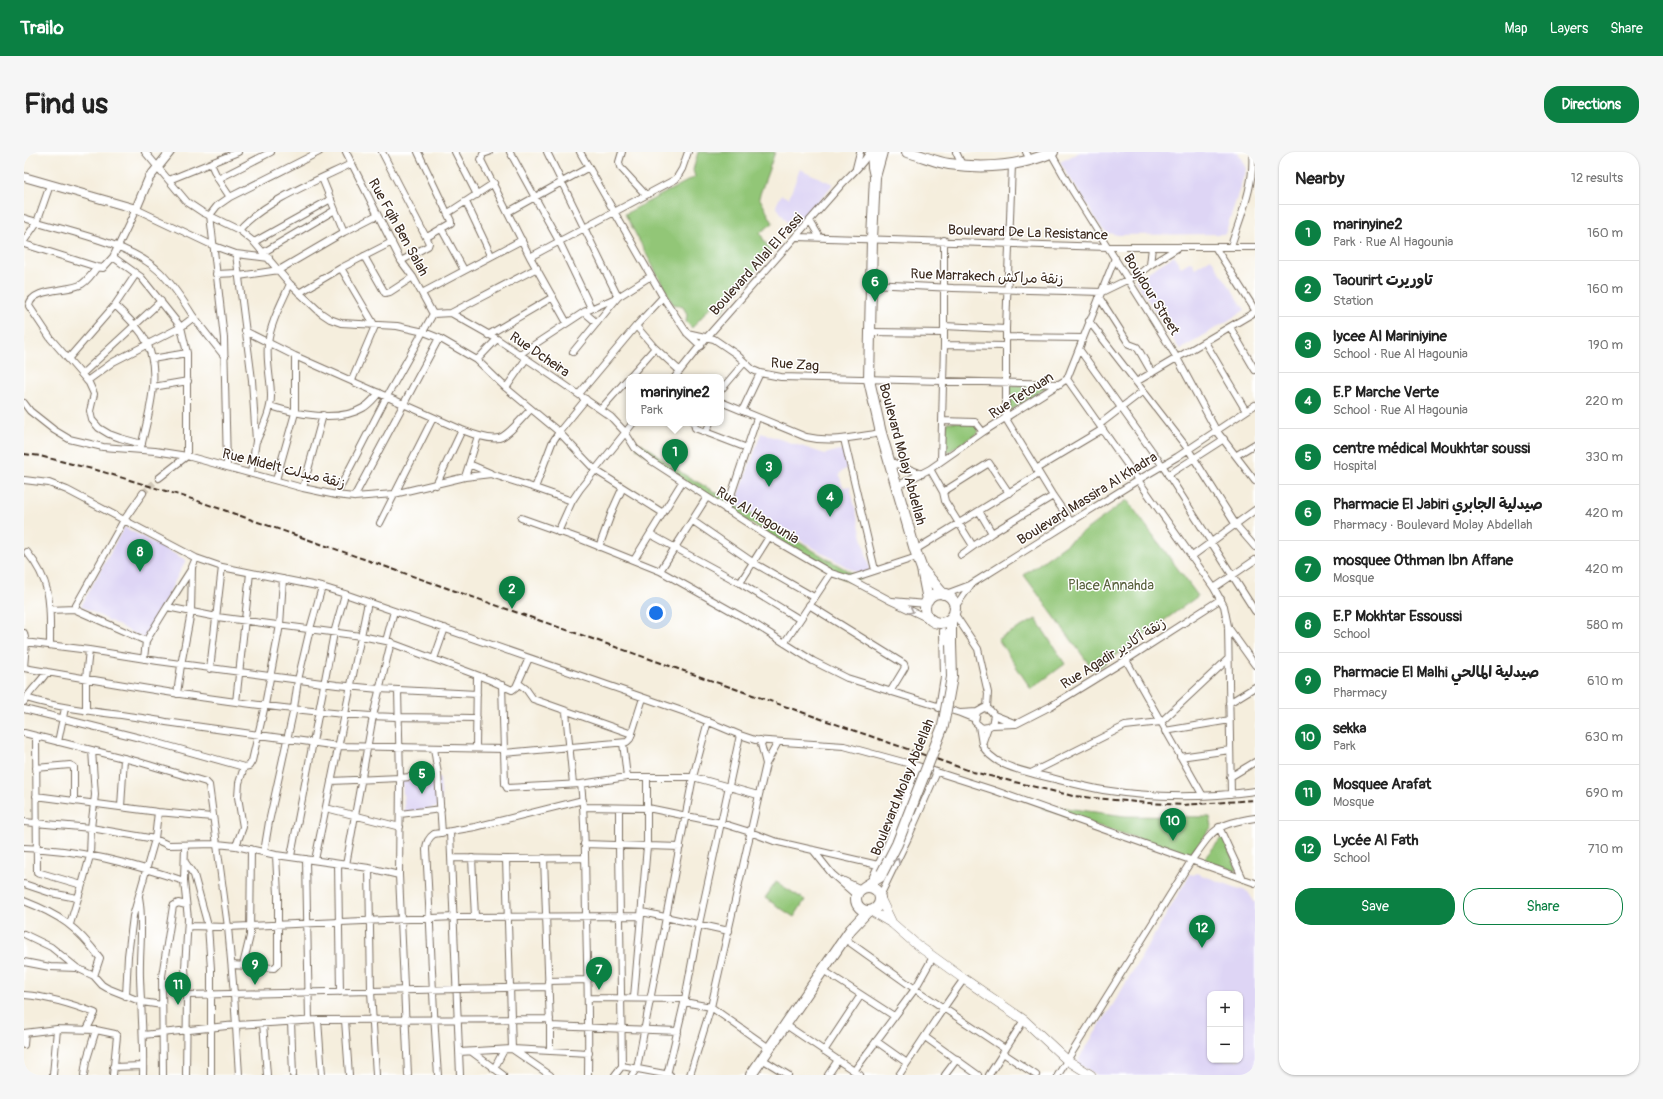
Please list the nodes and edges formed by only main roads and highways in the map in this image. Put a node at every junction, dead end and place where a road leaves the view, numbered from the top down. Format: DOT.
graph roads {
  1 [pos="872,152"];
  2 [pos="882,152"];
  3 [pos="1052,152"];
  4 [pos="913,153"];
  5 [pos="933,155"];
  6 [pos="1028,156"];
  7 [pos="875,177"];
  8 [pos="922,569"];
  9 [pos="945,594"];
  10 [pos="927,602"];
  11 [pos="953,613"];
  12 [pos="938,625"];
  13 [pos="951,642"];
  14 [pos="880,872"];
  15 [pos="861,891"];
  16 [pos="879,896"];
  17 [pos="869,911"];
  18 [pos="893,924"];
  19 [pos="851,929"];
  20 [pos="751,1075"];
  21 [pos="1091,1075"];
  1 -- 7 [label="main road"];
  2 -- 7 [label="main road"];
  3 -- 6 [label="main road"];
  4 -- 5 [label="main road"];
  5 -- 6 [label="main road"];
  7 -- 8 [label="main road, Boulevard Molay Abdellah"];
  8 -- 9 [label="main road, Boulevard Molay Abdellah"];
  8 -- 10 [label="main road, Boulevard Molay Abdellah"];
  9 -- 10 [label="main road"];
  9 -- 11 [label="main road"];
  10 -- 12 [label="main road"];
  11 -- 12 [label="main road"];
  11 -- 13 [label="main road, Boulevard Molay Abdellah"];
  12 -- 13 [label="main road"];
  13 -- 14 [label="main road, Boulevard Molay Abdellah, bridge"];
  14 -- 15 [label="main road, Boulevard Molay Abdellah"];
  14 -- 16 [label="main road, Boulevard Molay Abdellah"];
  15 -- 16 [label="main road"];
  15 -- 17 [label="main road"];
  15 -- 19 [label="main road"];
  16 -- 17 [label="main road"];
  16 -- 18 [label="main road"];
  17 -- 18 [label="main road"];
  17 -- 19 [label="main road"];
  18 -- 21 [label="main road"];
  19 -- 20 [label="main road"];
}
